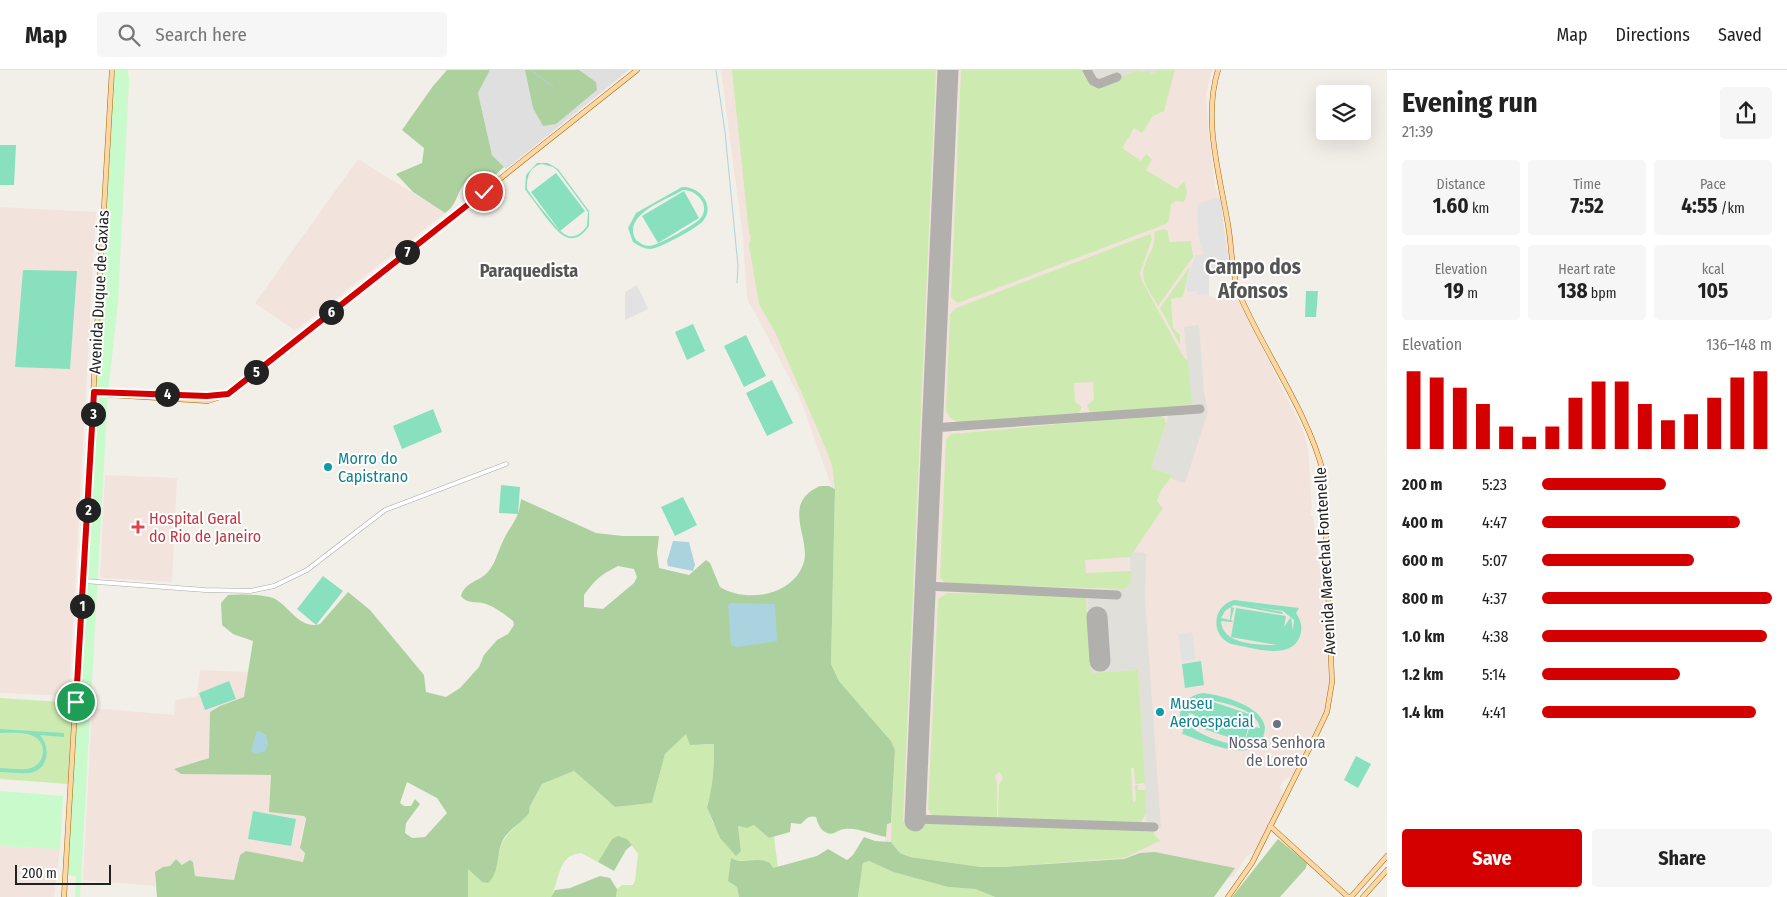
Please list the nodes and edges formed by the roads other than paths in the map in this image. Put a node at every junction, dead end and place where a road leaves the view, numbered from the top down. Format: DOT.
graph roads {
  1 [pos="113,70"];
  2 [pos="637,70"];
  3 [pos="1218,70"];
  4 [pos="94,392"];
  5 [pos="506,464"];
  6 [pos="84,581"];
  7 [pos="1270,826"];
  8 [pos="1387,856"];
  9 [pos="1387,870"];
  10 [pos="64,897"];
  11 [pos="1228,897"];
  12 [pos="1350,897"];
  13 [pos="1363,897"];
  1 -- 4 [label="main road, Avenida Duque de Caxias"];
  2 -- 4 [label="main road"];
  3 -- 7 [label="main road, Avenida Marechal Fontenelle"];
  4 -- 6 [label="main road, Avenida Duque de Caxias"];
  5 -- 6 [label="street"];
  6 -- 10 [label="main road, Avenida Duque de Caxias"];
  7 -- 11 [label="main road, Avenida Marechal Fontenelle"];
  7 -- 12 [label="main road"];
  8 -- 12 [label="main road"];
  9 -- 13 [label="main road"];
}
